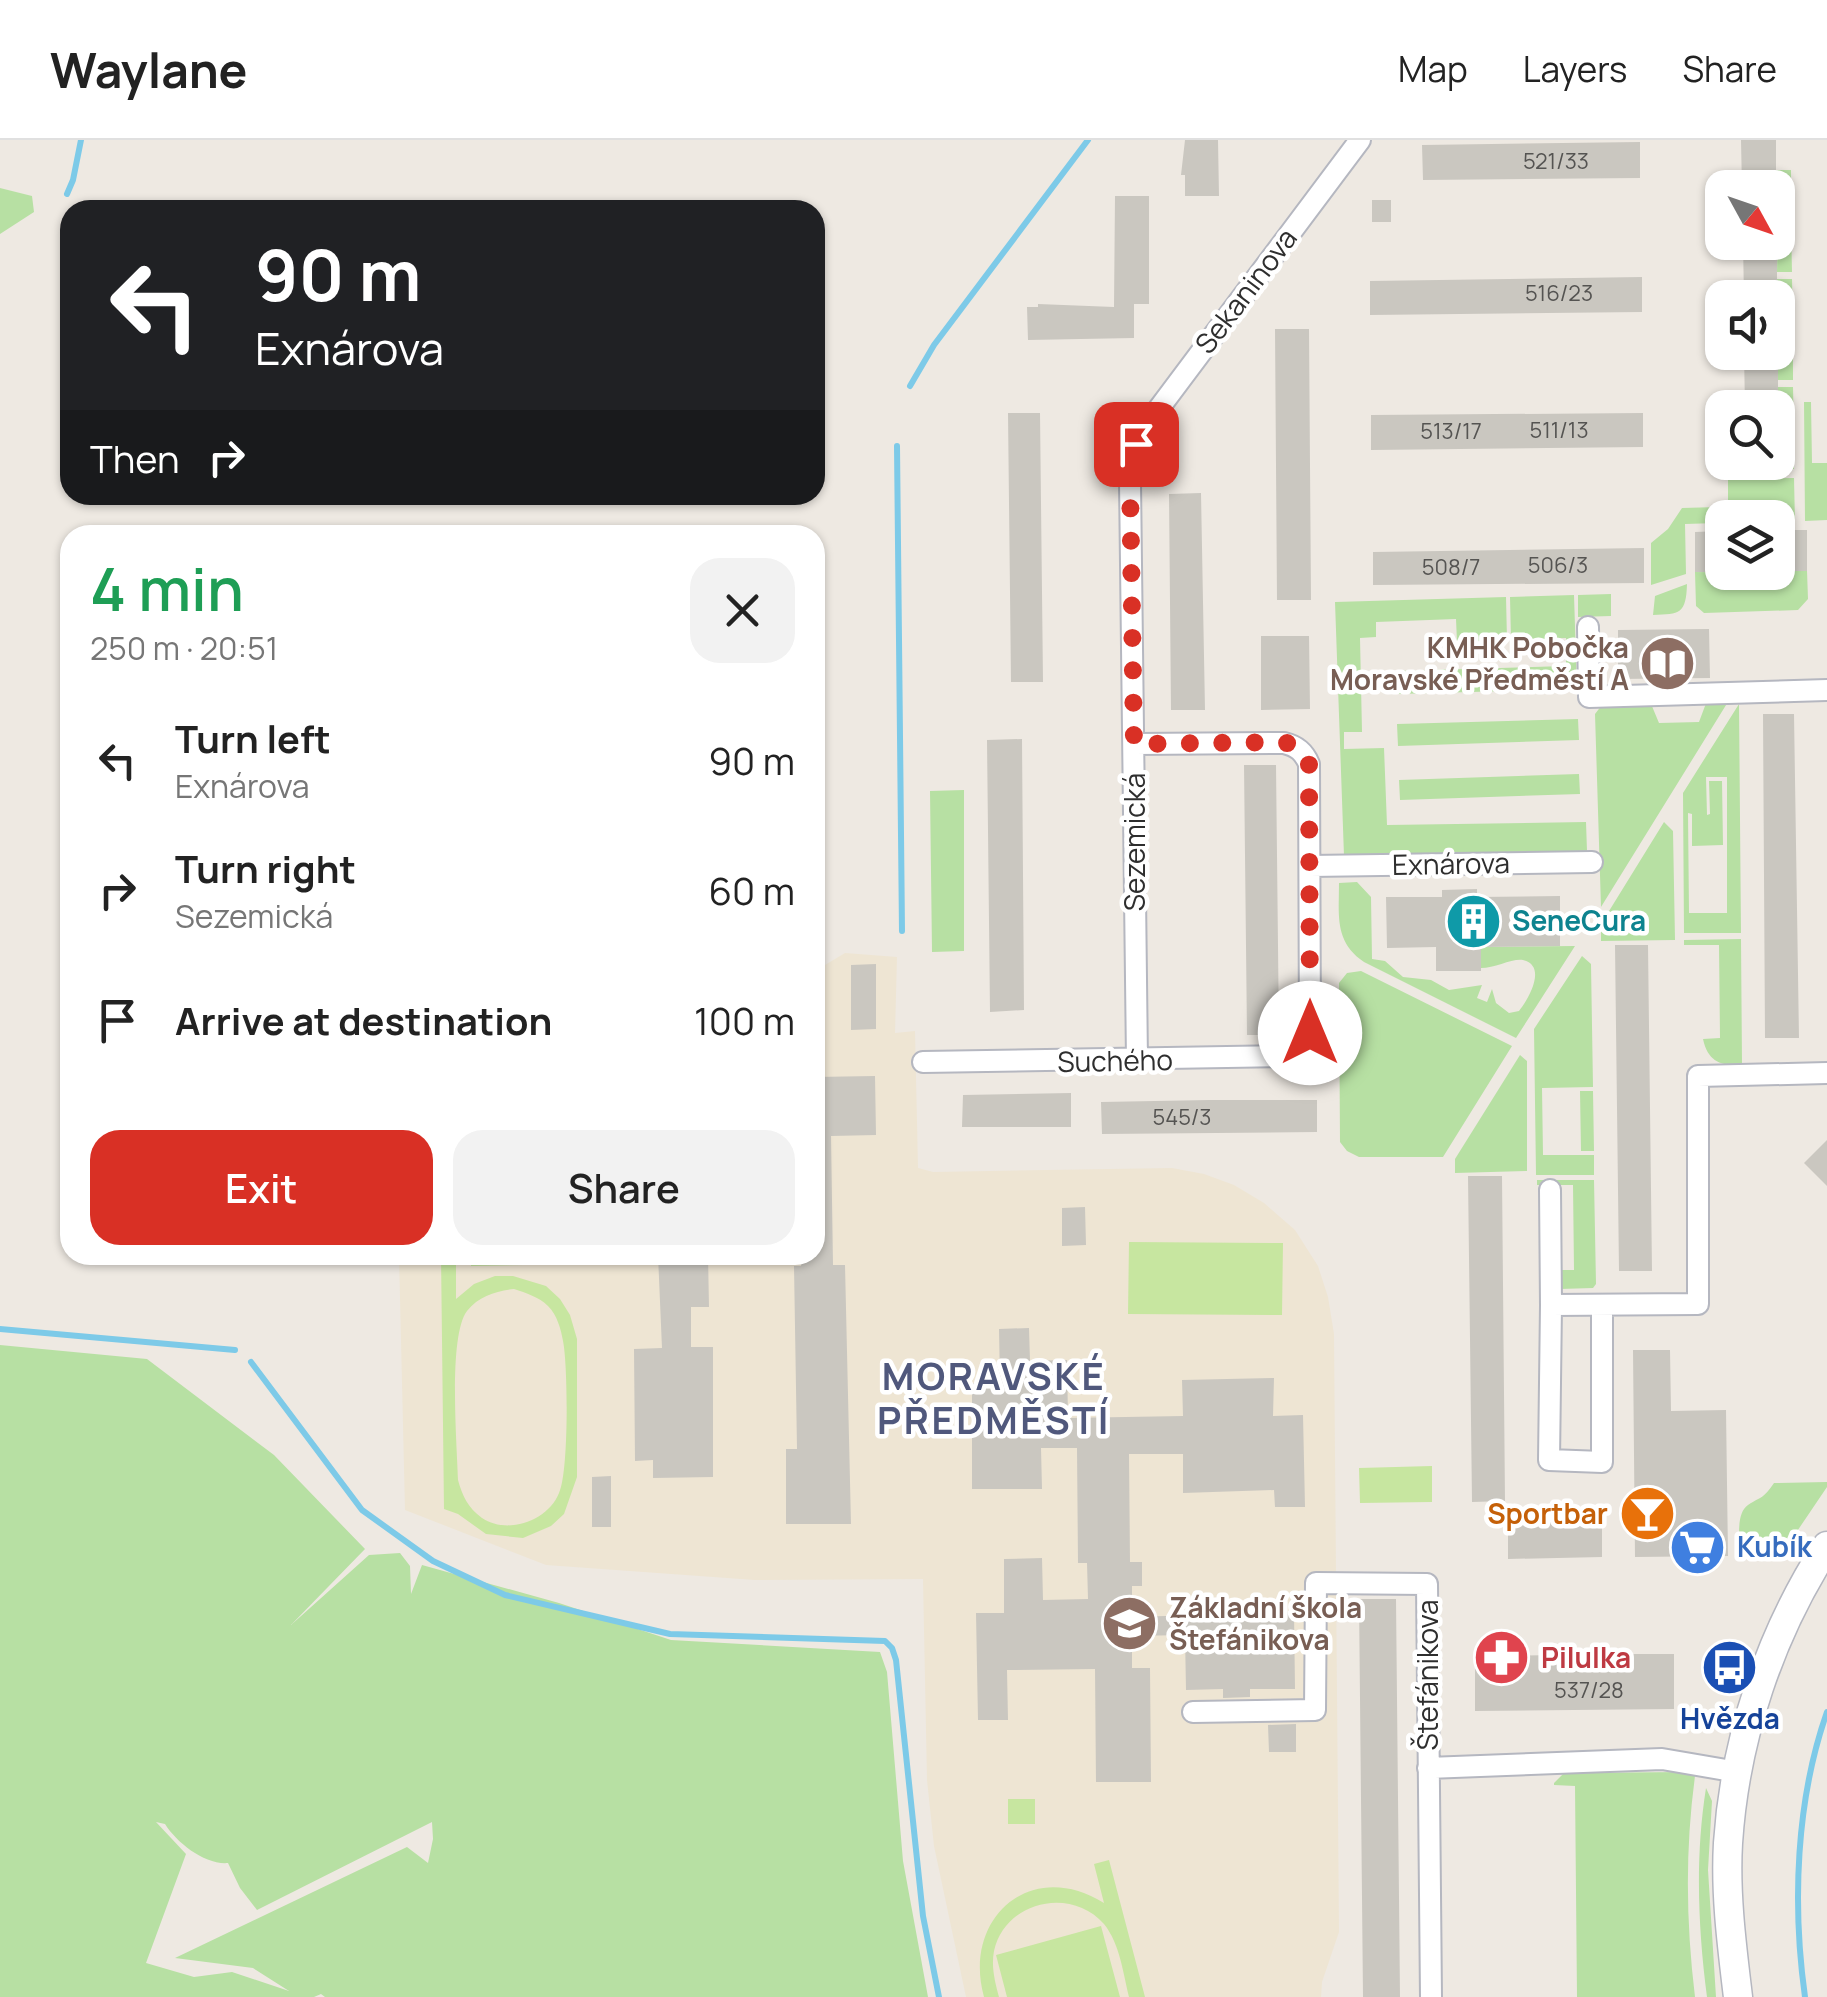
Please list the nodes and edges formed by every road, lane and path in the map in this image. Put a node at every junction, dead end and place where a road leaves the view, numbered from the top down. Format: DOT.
graph roads {
  1 [pos="1360,140"];
  2 [pos="1136,444"];
  3 [pos="1588,627"];
  4 [pos="1827,690"];
  5 [pos="1134,744"];
  6 [pos="1592,862"];
  7 [pos="1310,866"];
  8 [pos="1137,1060"];
  9 [pos="923,1062"];
  10 [pos="1827,1073"];
  11 [pos="1550,1190"];
  12 [pos="1551,1305"];
  13 [pos="1602,1305"];
  14 [pos="1827,1546"];
  15 [pos="1193,1712"];
  16 [pos="1428,1768"];
  17 [pos="1738,1772"];
  18 [pos="1430,1997"];
  19 [pos="1738,1997"];
  1 -- 2 [label="street, Sekaninova"];
  2 -- 5 [label="street, Sezemická"];
  3 -- 4 [label="street"];
  5 -- 7 [label="street"];
  5 -- 8 [label="street, Sezemická"];
  6 -- 7 [label="street, Exnárova"];
  7 -- 8 [label="street, Suchého"];
  8 -- 9 [label="street, Suchého"];
  10 -- 13 [label="street"];
  11 -- 12 [label="street"];
  12 -- 13 [label="street"];
  12 -- 13 [label="street"];
  14 -- 17 [label="street"];
  15 -- 16 [label="street, Štefánikova"];
  16 -- 17 [label="street, Štefánikova"];
  16 -- 18 [label="street, Štefánikova"];
  17 -- 19 [label="street"];
}
